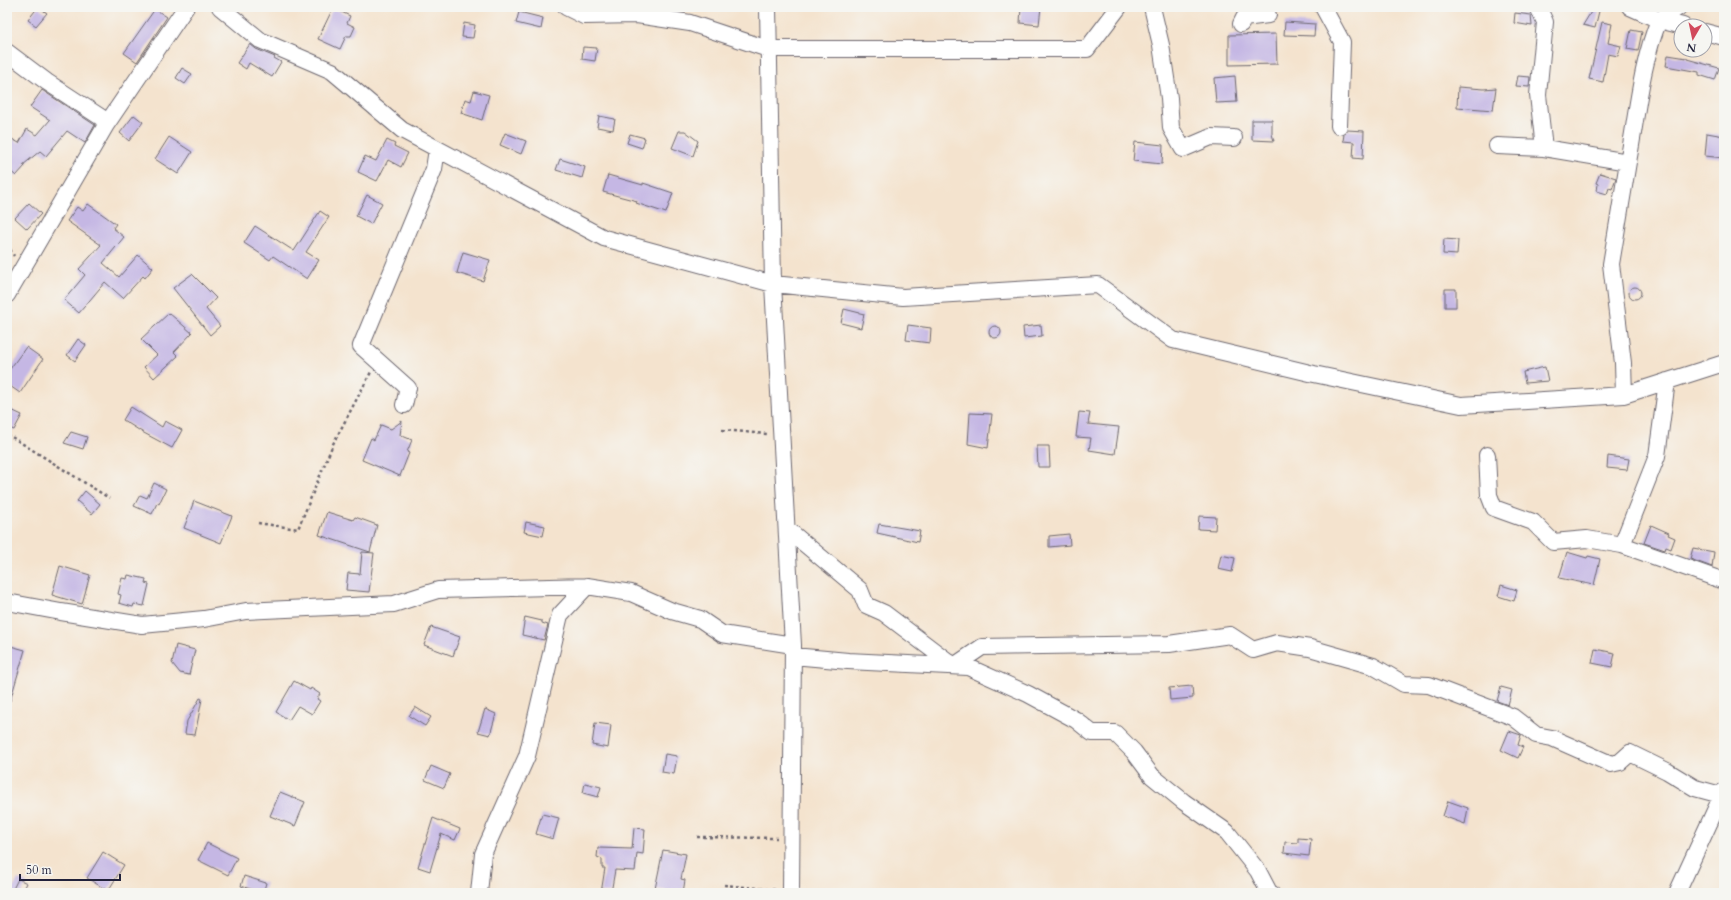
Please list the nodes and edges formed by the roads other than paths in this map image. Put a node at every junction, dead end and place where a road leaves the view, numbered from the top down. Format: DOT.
graph roads {
  1 [pos="186,7"];
  2 [pos="220,7"];
  3 [pos="566,7"];
  4 [pos="768,7"];
  5 [pos="1119,7"];
  6 [pos="1152,7"];
  7 [pos="1323,7"];
  8 [pos="1538,7"];
  9 [pos="1630,7"];
  10 [pos="1679,7"];
  11 [pos="1268,16"];
  12 [pos="1659,20"];
  13 [pos="1241,24"];
  14 [pos="1673,24"];
  15 [pos="1713,34"];
  16 [pos="1724,37"];
  17 [pos="768,49"];
  18 [pos="7,52"];
  19 [pos="106,125"];
  20 [pos="1339,126"];
  21 [pos="1234,138"];
  22 [pos="1497,146"];
  23 [pos="437,148"];
  24 [pos="1544,148"];
  25 [pos="1628,162"];
  26 [pos="774,284"];
  27 [pos="7,296"];
  28 [pos="1724,363"];
  29 [pos="1668,381"];
  30 [pos="1624,395"];
  31 [pos="404,405"];
  32 [pos="1487,455"];
  33 [pos="787,529"];
  34 [pos="1622,545"];
  35 [pos="1724,581"];
  36 [pos="587,586"];
  37 [pos="7,602"];
  38 [pos="793,651"];
  39 [pos="954,666"];
  40 [pos="1723,793"];
  41 [pos="791,892"];
  42 [pos="479,893"];
  43 [pos="1270,893"];
  44 [pos="1677,893"];
  1 -- 19 [label="street"];
  2 -- 23 [label="street"];
  3 -- 17 [label="street"];
  4 -- 17 [label="street"];
  5 -- 17 [label="street"];
  6 -- 21 [label="street"];
  7 -- 20 [label="street"];
  8 -- 24 [label="street"];
  9 -- 12 [label="street"];
  10 -- 12 [label="street"];
  11 -- 13 [label="street"];
  12 -- 14 [label="street"];
  12 -- 25 [label="street"];
  15 -- 16 [label="street"];
  17 -- 26 [label="street"];
  18 -- 19 [label="street"];
  19 -- 27 [label="street"];
  22 -- 24 [label="street"];
  23 -- 26 [label="street"];
  23 -- 31 [label="street"];
  24 -- 25 [label="street"];
  25 -- 30 [label="street"];
  26 -- 30 [label="street"];
  26 -- 33 [label="street"];
  28 -- 29 [label="street"];
  29 -- 30 [label="street"];
  29 -- 34 [label="street"];
  32 -- 34 [label="street"];
  33 -- 38 [label="street"];
  33 -- 39 [label="street"];
  34 -- 35 [label="street"];
  36 -- 37 [label="street"];
  36 -- 38 [label="street"];
  36 -- 42 [label="street"];
  38 -- 39 [label="street"];
  38 -- 41 [label="street"];
  39 -- 40 [label="street"];
  39 -- 43 [label="street"];
  40 -- 44 [label="street"];
}
